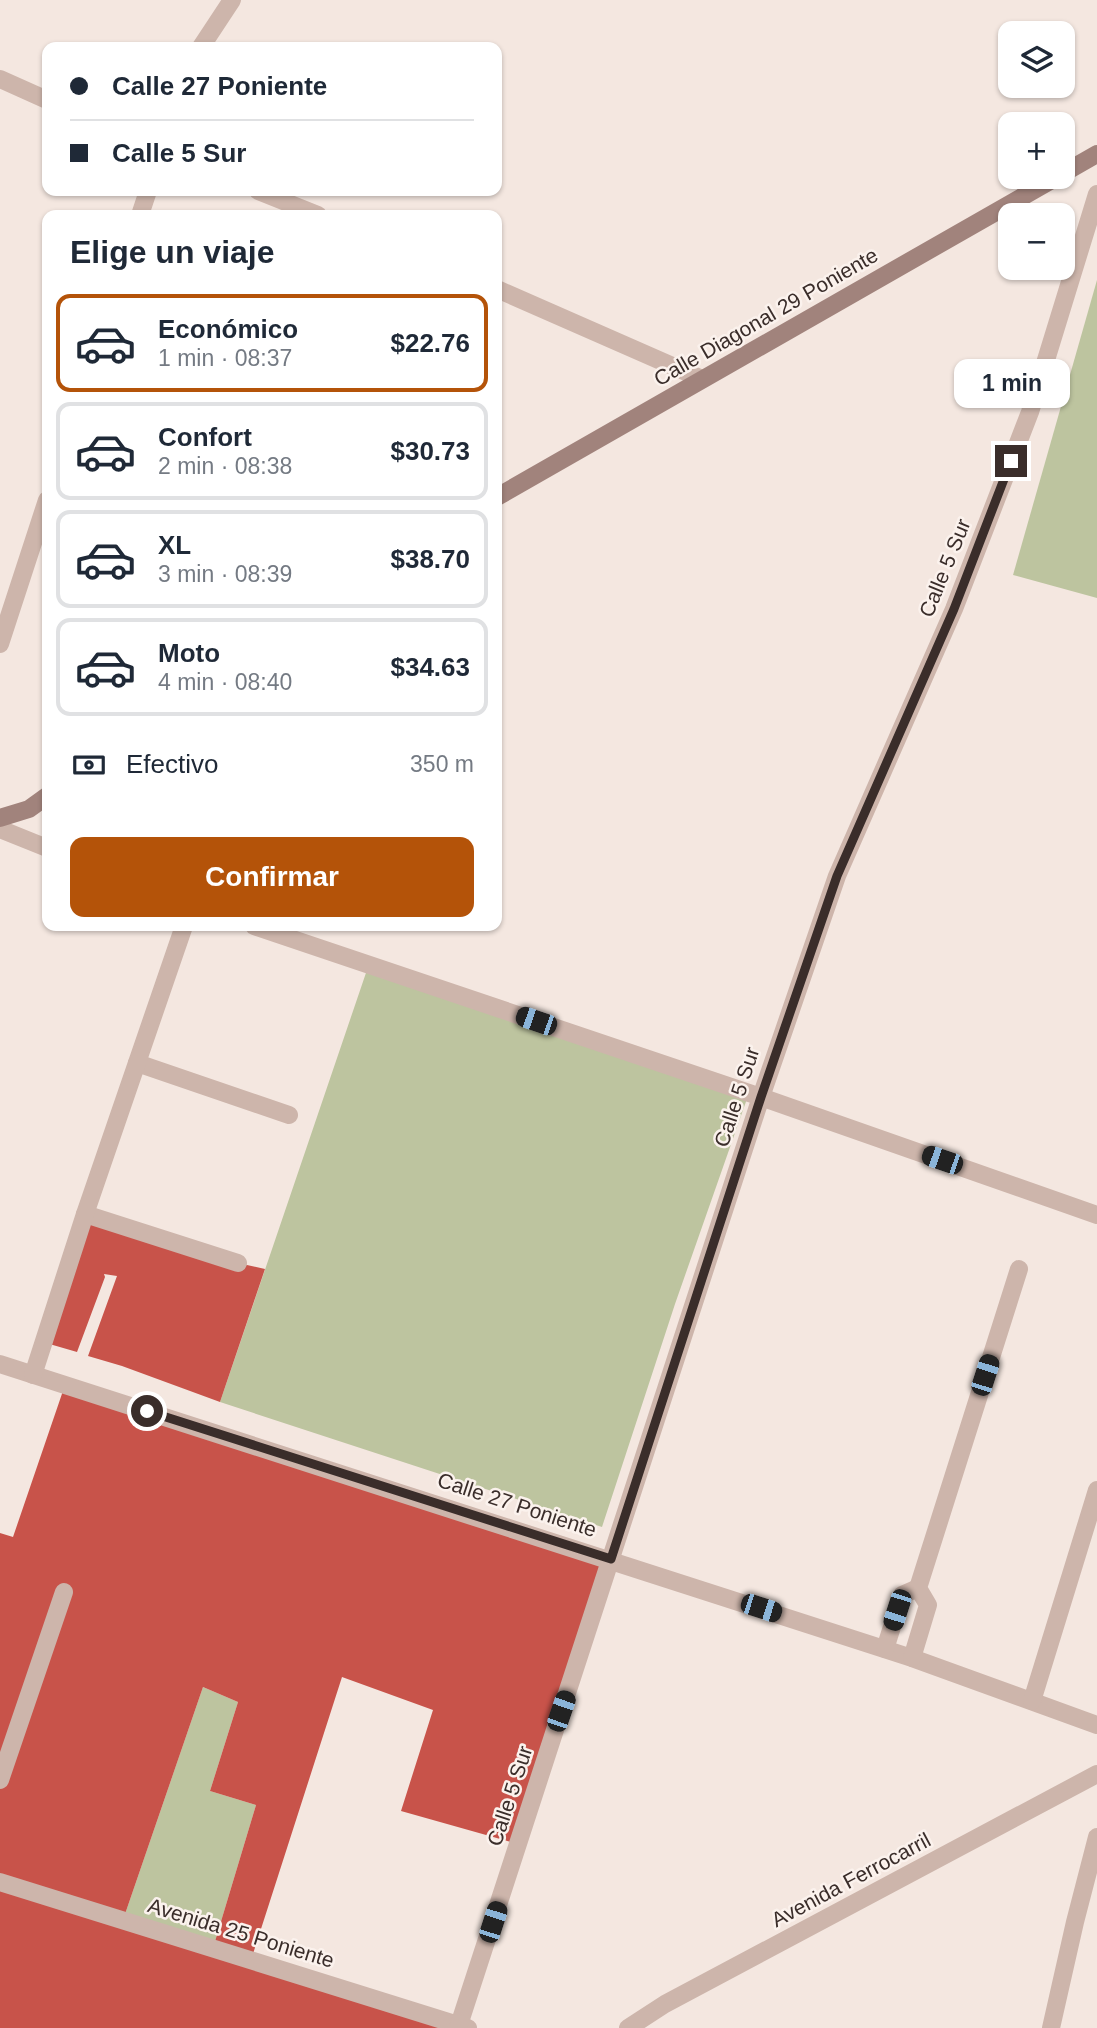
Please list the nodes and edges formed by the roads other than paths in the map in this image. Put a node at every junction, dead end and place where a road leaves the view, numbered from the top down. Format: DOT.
graph roads {
  1 [pos="232,0"];
  2 [pos="204,42"];
  3 [pos="0,79"];
  4 [pos="42,98"];
  5 [pos="1097,154"];
  6 [pos="1075,167"];
  7 [pos="1036,189"];
  8 [pos="1097,194"];
  9 [pos="270,196"];
  10 [pos="306,210"];
  11 [pos="502,291"];
  12 [pos="702,379"];
  13 [pos="502,494"];
  14 [pos="42,515"];
  15 [pos="0,644"];
  16 [pos="42,800"];
  17 [pos="0,818"];
  18 [pos="0,829"];
  19 [pos="42,846"];
  20 [pos="182,931"];
  21 [pos="269,931"];
  22 [pos="137,1063"];
  23 [pos="761,1097"];
  24 [pos="289,1115"];
  25 [pos="85,1214"];
  26 [pos="1097,1215"];
  27 [pos="238,1263"];
  28 [pos="1019,1269"];
  29 [pos="0,1364"];
  30 [pos="33,1374"];
  31 [pos="1097,1490"];
  32 [pos="611,1559"];
  33 [pos="918,1588"];
  34 [pos="64,1592"];
  35 [pos="885,1649"];
  36 [pos="912,1658"];
  37 [pos="1032,1701"];
  38 [pos="1097,1725"];
  39 [pos="1097,1774"];
  40 [pos="0,1780"];
  41 [pos="1097,1837"];
  42 [pos="0,1882"];
  43 [pos="461,2027"];
  44 [pos="628,2028"];
  45 [pos="1051,2028"];
  1 -- 2 [label="street"];
  3 -- 4 [label="street"];
  5 -- 6 [label="street"];
  7 -- 12 [label="street, Calle Diagonal 29 Poniente"];
  8 -- 23 [label="street, Calle 5 Sur"];
  9 -- 10 [label="street"];
  11 -- 12 [label="street"];
  12 -- 13 [label="street, Calle Diagonal 29 Poniente"];
  14 -- 15 [label="street"];
  16 -- 17 [label="street"];
  18 -- 19 [label="street"];
  20 -- 22 [label="street"];
  21 -- 23 [label="street"];
  22 -- 24 [label="street"];
  22 -- 25 [label="street"];
  23 -- 26 [label="street"];
  23 -- 32 [label="street, Calle 5 Sur"];
  25 -- 27 [label="street"];
  25 -- 30 [label="street"];
  28 -- 33 [label="street"];
  29 -- 30 [label="street, Calle 27 Poniente"];
  30 -- 32 [label="street, Calle 27 Poniente"];
  31 -- 37 [label="street"];
  32 -- 35 [label="street, Calle 27 Poniente"];
  32 -- 43 [label="street, Calle 5 Sur"];
  33 -- 35 [label="street"];
  33 -- 36 [label="street"];
  34 -- 40 [label="street"];
  35 -- 36 [label="street, Calle 27 Poniente"];
  36 -- 37 [label="street, Calle 27 Poniente"];
  37 -- 38 [label="street, Calle 27 Poniente"];
  39 -- 44 [label="street, Avenida Ferrocarril"];
  41 -- 45 [label="street"];
  42 -- 43 [label="street, Avenida 25 Poniente"];
}
